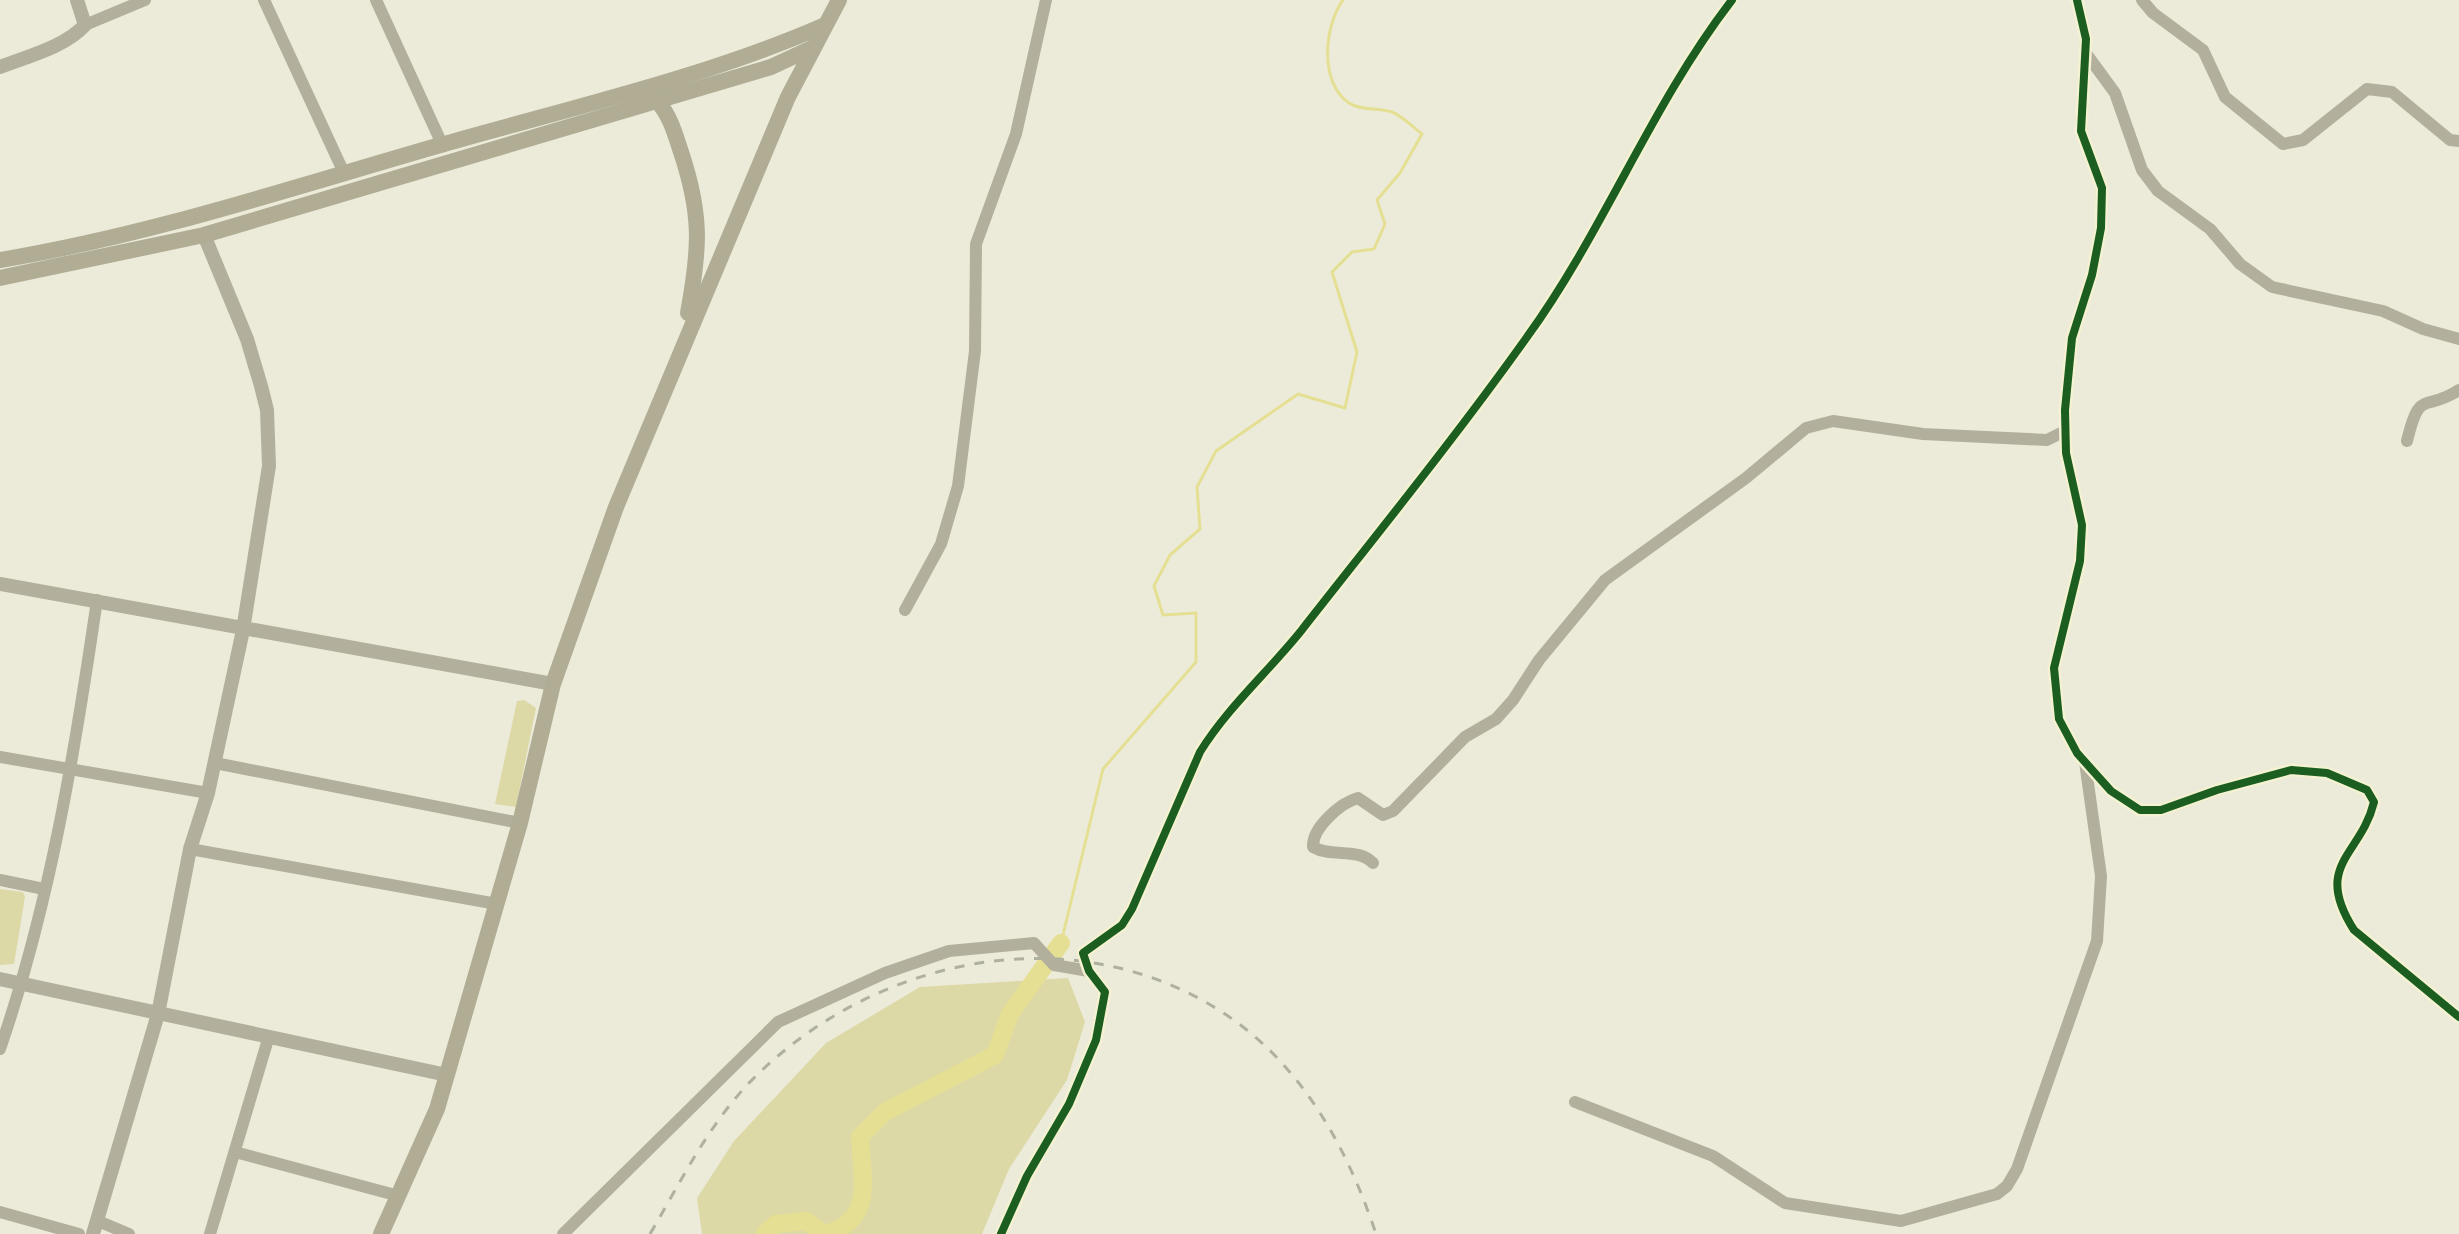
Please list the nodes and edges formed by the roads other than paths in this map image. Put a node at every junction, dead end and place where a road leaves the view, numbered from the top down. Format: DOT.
graph roads {
  1 [pos="77,0"];
  2 [pos="145,0"];
  3 [pos="376,0"];
  4 [pos="839,0"];
  5 [pos="1046,0"];
  6 [pos="1732,0"];
  7 [pos="2077,0"];
  8 [pos="2142,0"];
  9 [pos="266,1"];
  10 [pos="85,25"];
  11 [pos="825,25"];
  12 [pos="812,48"];
  13 [pos="2085,52"];
  14 [pos="0,67"];
  15 [pos="657,101"];
  16 [pos="2459,141"];
  17 [pos="442,144"];
  18 [pos="344,173"];
  19 [pos="204,235"];
  20 [pos="0,260"];
  21 [pos="0,278"];
  22 [pos="2459,339"];
  23 [pos="683,342"];
  24 [pos="2459,390"];
  25 [pos="2065,431"];
  26 [pos="2407,441"];
  27 [pos="0,584"];
  28 [pos="97,600"];
  29 [pos="905,610"];
  30 [pos="243,630"];
  31 [pos="553,684"];
  32 [pos="0,757"];
  33 [pos="2085,762"];
  34 [pos="215,763"];
  35 [pos="70,770"];
  36 [pos="208,793"];
  37 [pos="520,823"];
  38 [pos="190,849"];
  39 [pos="1373,863"];
  40 [pos="0,880"];
  41 [pos="44,889"];
  42 [pos="497,904"];
  43 [pos="1089,971"];
  44 [pos="0,979"];
  45 [pos="22,985"];
  46 [pos="158,1014"];
  47 [pos="2459,1017"];
  48 [pos="269,1036"];
  49 [pos="0,1049"];
  50 [pos="447,1075"];
  51 [pos="1575,1102"];
  52 [pos="235,1152"];
  53 [pos="399,1196"];
  54 [pos="0,1212"];
  55 [pos="95,1228"];
  56 [pos="79,1234"];
  57 [pos="129,1234"];
  58 [pos="210,1234"];
  59 [pos="381,1234"];
  60 [pos="563,1234"];
  61 [pos="1001,1234"];
  1 -- 10 [label="street"];
  2 -- 10 [label="street"];
  3 -- 17 [label="street"];
  4 -- 11 [label="main road"];
  5 -- 29 [label="street"];
  6 -- 43 [label="street"];
  7 -- 13 [label="street"];
  8 -- 16 [label="street"];
  9 -- 18 [label="street"];
  10 -- 14 [label="street"];
  11 -- 12 [label="main road"];
  11 -- 17 [label="main road"];
  12 -- 15 [label="main road"];
  12 -- 23 [label="main road"];
  13 -- 22 [label="street"];
  13 -- 25 [label="street"];
  15 -- 19 [label="main road"];
  15 -- 23 [label="main road"];
  17 -- 18 [label="main road"];
  18 -- 20 [label="main road"];
  19 -- 21 [label="main road"];
  19 -- 30 [label="street"];
  23 -- 31 [label="main road"];
  24 -- 26 [label="street"];
  25 -- 33 [label="street"];
  25 -- 39 [label="street"];
  27 -- 28 [label="street"];
  28 -- 30 [label="street"];
  28 -- 35 [label="street"];
  30 -- 31 [label="street"];
  30 -- 34 [label="street"];
  31 -- 37 [label="main road"];
  32 -- 35 [label="street"];
  33 -- 47 [label="street"];
  33 -- 51 [label="street"];
  34 -- 36 [label="street"];
  34 -- 37 [label="street"];
  35 -- 36 [label="street"];
  35 -- 41 [label="street"];
  36 -- 38 [label="street"];
  37 -- 42 [label="main road"];
  38 -- 42 [label="street"];
  38 -- 46 [label="street"];
  40 -- 41 [label="street"];
  41 -- 45 [label="street"];
  42 -- 50 [label="main road"];
  43 -- 60 [label="street"];
  43 -- 61 [label="street"];
  44 -- 45 [label="street"];
  45 -- 46 [label="street"];
  45 -- 49 [label="street"];
  46 -- 48 [label="street"];
  46 -- 55 [label="street"];
  48 -- 50 [label="street"];
  48 -- 52 [label="street"];
  50 -- 53 [label="main road"];
  52 -- 53 [label="street"];
  52 -- 58 [label="street"];
  53 -- 59 [label="main road"];
  54 -- 56 [label="street"];
  55 -- 57 [label="street"];
}
